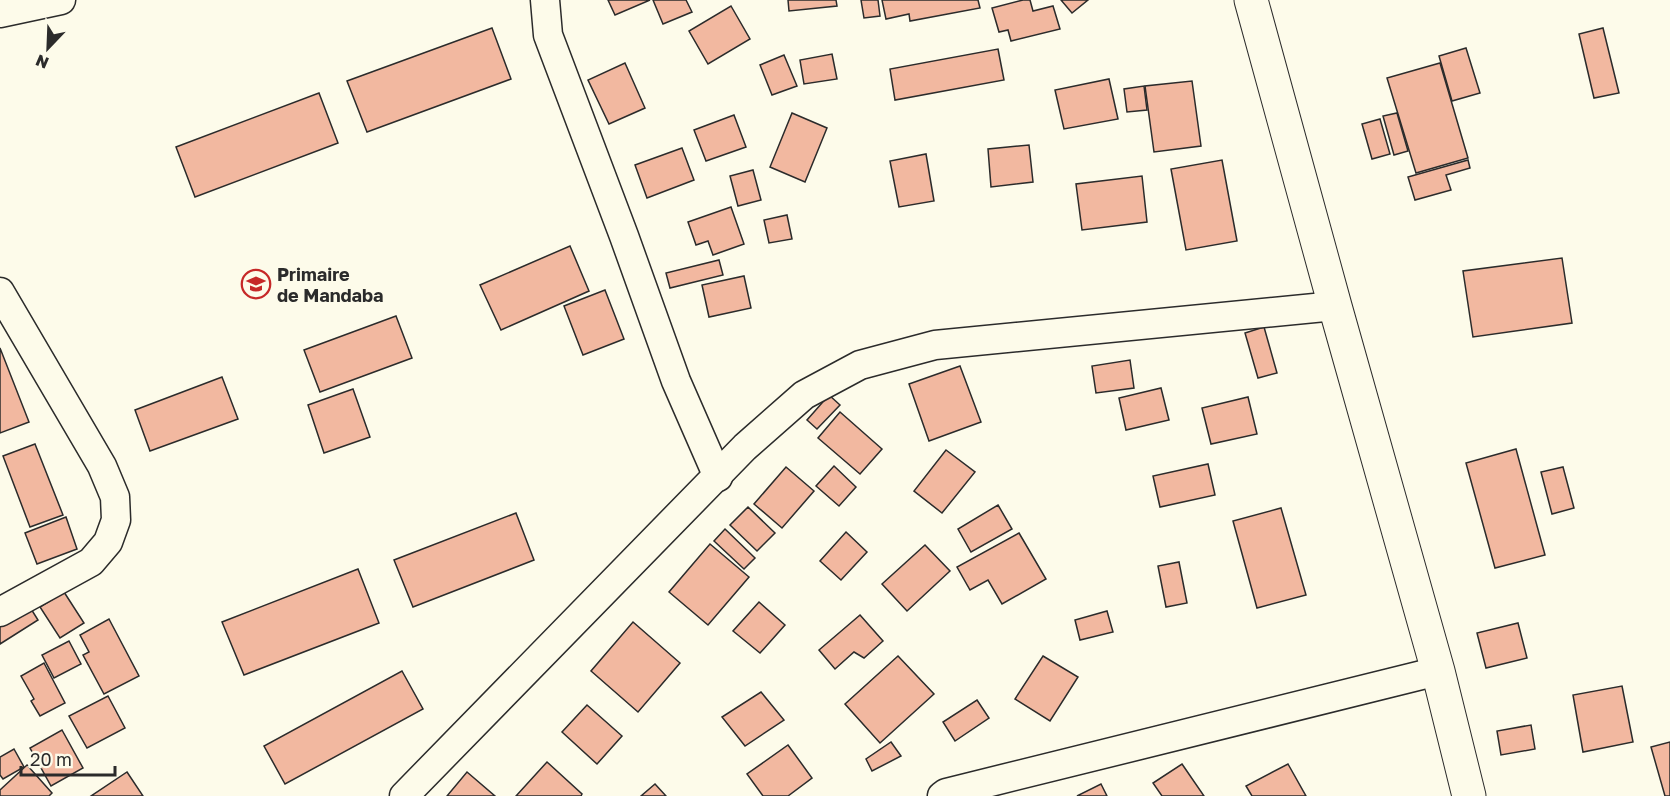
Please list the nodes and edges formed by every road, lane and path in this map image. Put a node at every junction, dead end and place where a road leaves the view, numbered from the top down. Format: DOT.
graph roads {
  1 [pos="61,0"];
  2 [pos="545,0"];
  3 [pos="1251,0"];
  4 [pos="0,13"];
  5 [pos="0,292"];
  6 [pos="1335,306"];
  7 [pos="718,477"];
  8 [pos="0,612"];
  9 [pos="1438,671"];
  10 [pos="404,796"];
  11 [pos="942,796"];
  12 [pos="1469,796"];
  1 -- 4 [label="street"];
  2 -- 7 [label="street"];
  3 -- 6 [label="street"];
  5 -- 8 [label="street"];
  6 -- 7 [label="street"];
  6 -- 9 [label="street"];
  7 -- 10 [label="street"];
  9 -- 11 [label="street"];
  9 -- 12 [label="street"];
}
